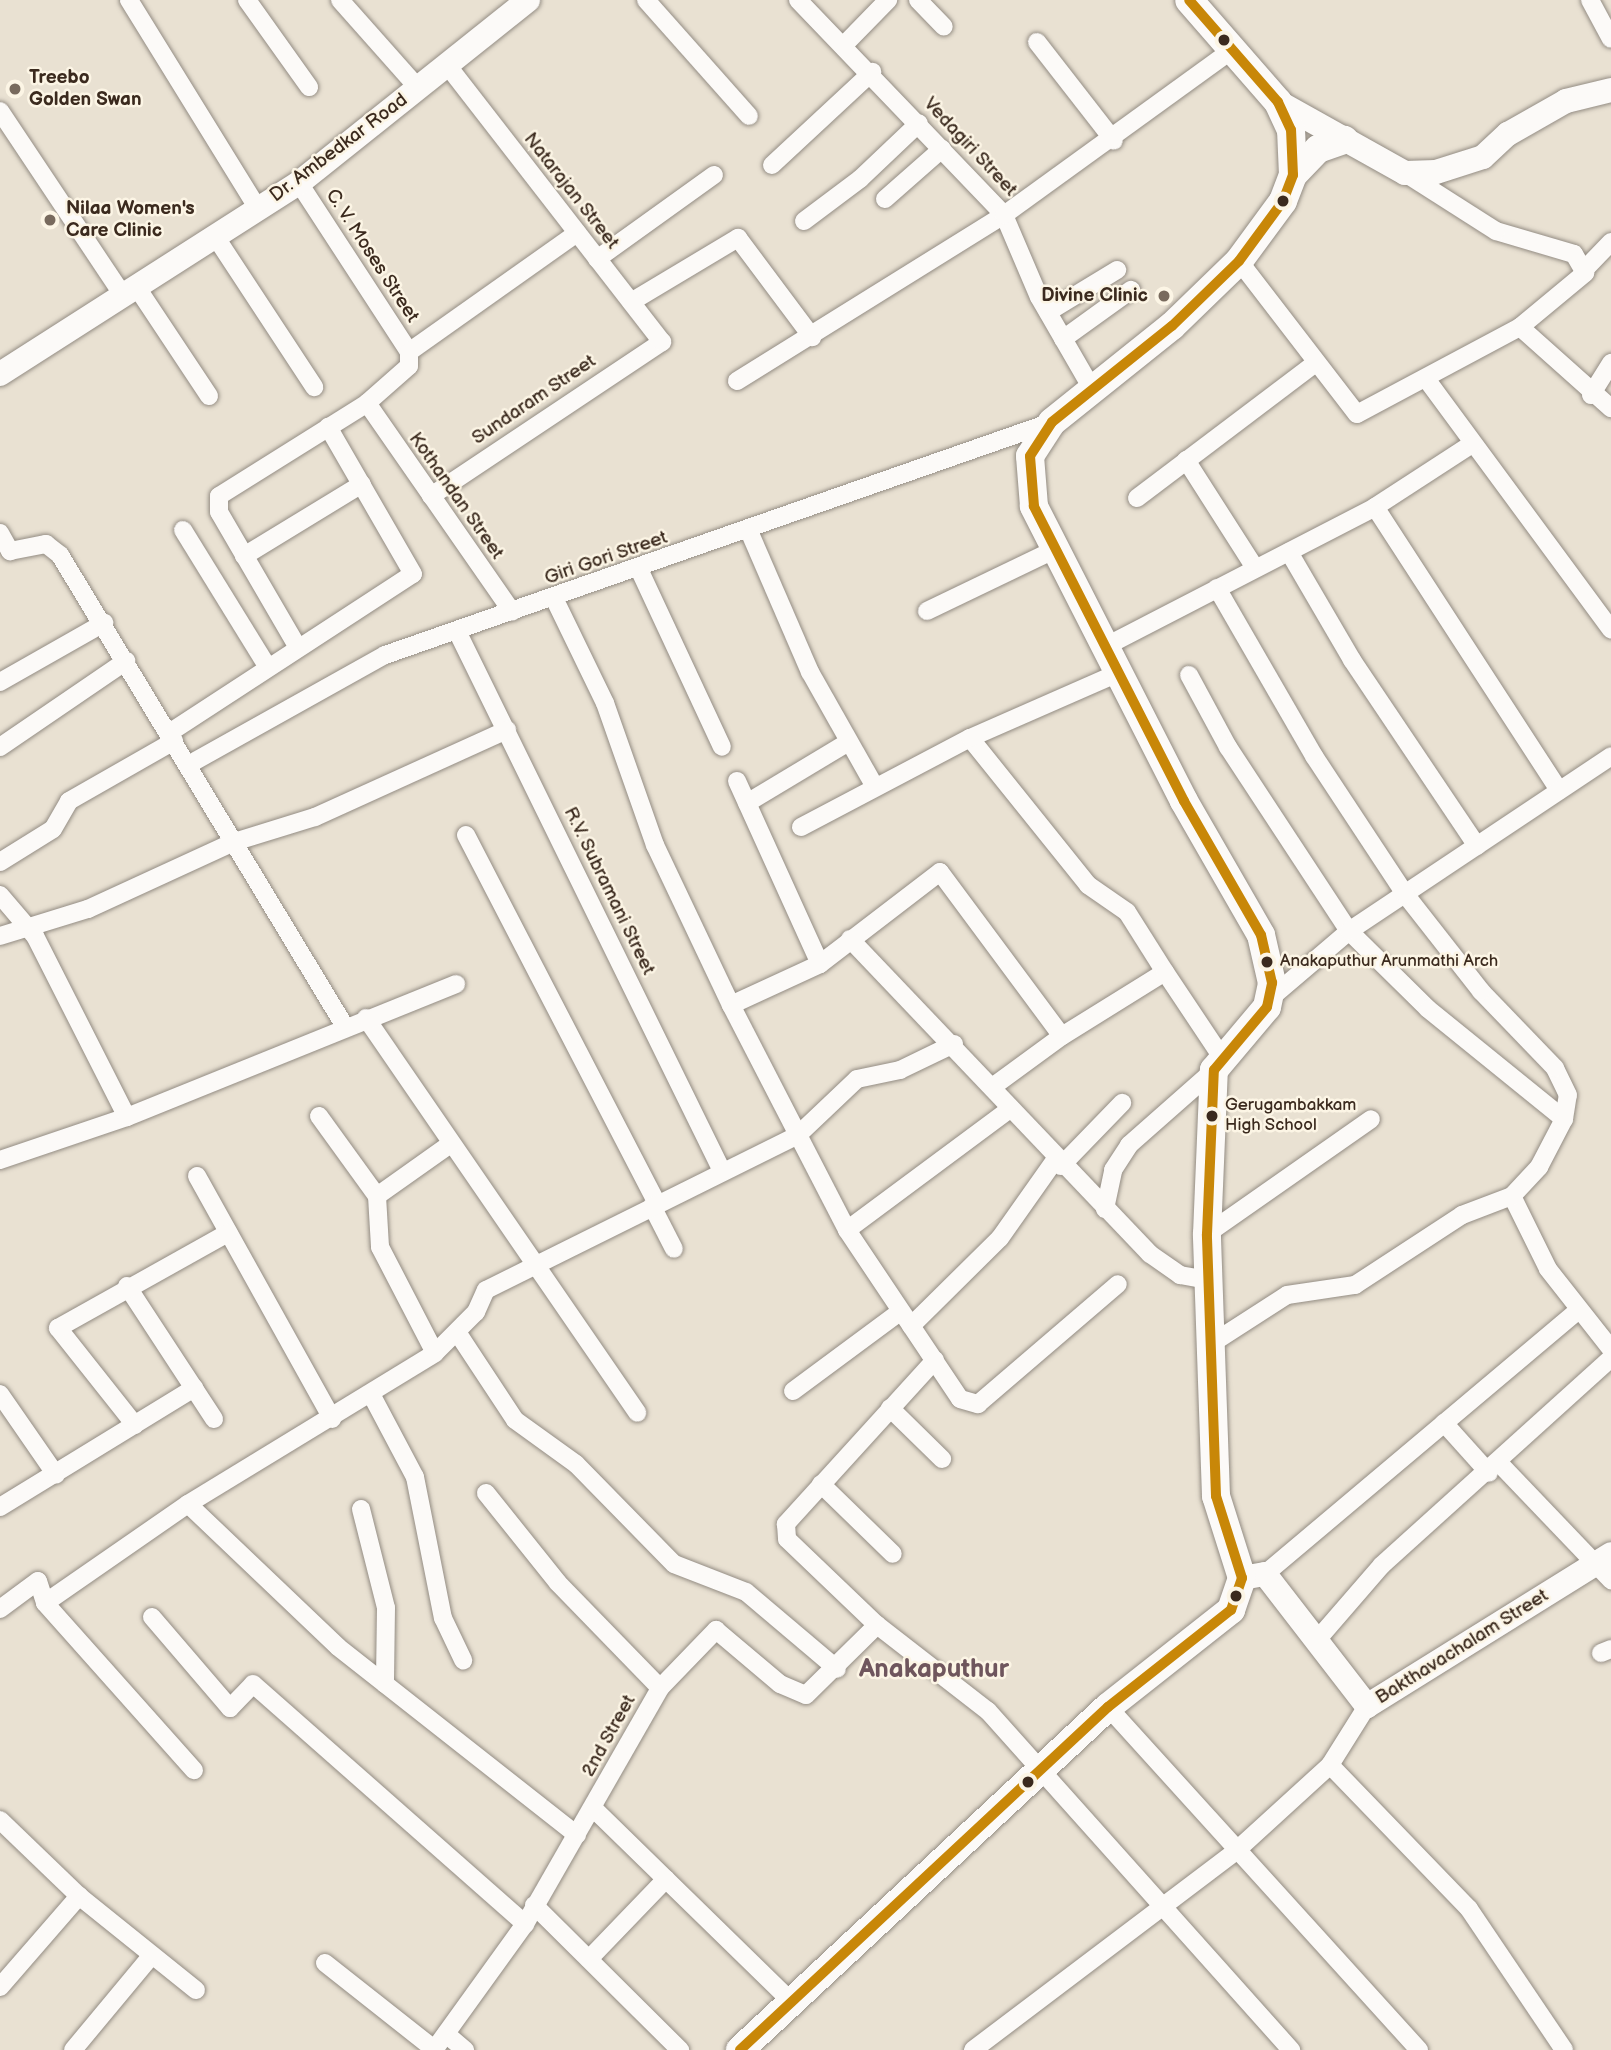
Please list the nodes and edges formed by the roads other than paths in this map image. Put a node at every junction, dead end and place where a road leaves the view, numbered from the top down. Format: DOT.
graph roads {
  1 [pos="130,0"];
  2 [pos="247,0"];
  3 [pos="528,0"];
  4 [pos="646,0"];
  5 [pos="799,0"];
  6 [pos="888,0"];
  7 [pos="918,0"];
  8 [pos="1189,0"];
  9 [pos="1590,0"];
  10 [pos="346,2"];
  11 [pos="944,27"];
  12 [pos="1611,39"];
  13 [pos="1037,42"];
  14 [pos="845,44"];
  15 [pos="1233,49"];
  16 [pos="448,66"];
  17 [pos="872,72"];
  18 [pos="309,87"];
  19 [pos="418,88"];
  20 [pos="1611,90"];
  21 [pos="1278,102"];
  22 [pos="750,116"];
  23 [pos="2,120"];
  24 [pos="919,123"];
  25 [pos="1344,140"];
  26 [pos="1114,141"];
  27 [pos="942,149"];
  28 [pos="772,165"];
  29 [pos="1405,173"];
  30 [pos="714,175"];
  31 [pos="1293,175"];
  32 [pos="299,183"];
  33 [pos="886,199"];
  34 [pos="258,209"];
  35 [pos="1004,215"];
  36 [pos="804,221"];
  37 [pos="577,233"];
  38 [pos="215,236"];
  39 [pos="1611,242"];
  40 [pos="597,259"];
  41 [pos="1239,261"];
  42 [pos="1586,268"];
  43 [pos="1117,270"];
  44 [pos="129,290"];
  45 [pos="1131,290"];
  46 [pos="631,302"];
  47 [pos="1048,312"];
  48 [pos="1520,327"];
  49 [pos="812,337"];
  50 [pos="1063,339"];
  51 [pos="662,342"];
  52 [pos="409,352"];
  53 [pos="1611,363"];
  54 [pos="1314,364"];
  55 [pos="2,368"];
  56 [pos="1427,380"];
  57 [pos="737,381"];
  58 [pos="314,387"];
  59 [pos="1091,387"];
  60 [pos="1591,395"];
  61 [pos="209,396"];
  62 [pos="367,403"];
  63 [pos="1611,408"];
  64 [pos="1052,422"];
  65 [pos="328,427"];
  66 [pos="1472,444"];
  67 [pos="1186,460"];
  68 [pos="362,484"];
  69 [pos="431,496"];
  70 [pos="1137,498"];
  71 [pos="1375,506"];
  72 [pos="183,530"];
  73 [pos="749,531"];
  74 [pos="0,533"];
  75 [pos="1056,549"];
  76 [pos="1289,552"];
  77 [pos="244,556"];
  78 [pos="1255,568"];
  79 [pos="639,569"];
  80 [pos="1217,588"];
  81 [pos="554,598"];
  82 [pos="927,611"];
  83 [pos="512,612"];
  84 [pos="104,622"];
  85 [pos="1611,630"];
  86 [pos="457,631"];
  87 [pos="297,646"];
  88 [pos="1106,646"];
  89 [pos="127,661"];
  90 [pos="267,666"];
  91 [pos="1119,672"];
  92 [pos="1189,675"];
  93 [pos="0,682"];
  94 [pos="507,730"];
  95 [pos="171,737"];
  96 [pos="970,738"];
  97 [pos="848,743"];
  98 [pos="0,747"];
  99 [pos="722,747"];
  100 [pos="1611,756"];
  101 [pos="188,765"];
  102 [pos="737,781"];
  103 [pos="875,787"];
  104 [pos="1559,790"];
  105 [pos="747,803"];
  106 [pos="801,827"];
  107 [pos="467,835"];
  108 [pos="234,842"];
  109 [pos="1477,846"];
  110 [pos="0,862"];
  111 [pos="1405,894"];
  112 [pos="0,895"];
  113 [pos="27,926"];
  114 [pos="1349,932"];
  115 [pos="0,936"];
  116 [pos="850,939"];
  117 [pos="820,964"];
  118 [pos="1165,972"];
  119 [pos="456,984"];
  120 [pos="1273,996"];
  121 [pos="732,1005"];
  122 [pos="366,1017"];
  123 [pos="344,1026"];
  124 [pos="1062,1036"];
  125 [pos="954,1044"];
  126 [pos="1217,1063"];
  127 [pos="995,1085"];
  128 [pos="1122,1103"];
  129 [pos="1012,1108"];
  130 [pos="319,1116"];
  131 [pos="127,1117"];
  132 [pos="1371,1119"];
  133 [pos="1564,1119"];
  134 [pos="798,1135"];
  135 [pos="449,1145"];
  136 [pos="0,1159"];
  137 [pos="1058,1163"];
  138 [pos="722,1171"];
  139 [pos="197,1176"];
  140 [pos="377,1196"];
  141 [pos="1512,1196"];
  142 [pos="654,1204"];
  143 [pos="1105,1209"];
  144 [pos="847,1230"];
  145 [pos="228,1233"];
  146 [pos="1207,1234"];
  147 [pos="674,1249"];
  148 [pos="529,1264"];
  149 [pos="1209,1280"];
  150 [pos="1118,1284"];
  151 [pos="127,1286"];
  152 [pos="1578,1310"];
  153 [pos="906,1318"];
  154 [pos="457,1332"];
  155 [pos="1211,1344"];
  156 [pos="1611,1349"];
  157 [pos="435,1353"];
  158 [pos="1611,1358"];
  159 [pos="935,1360"];
  160 [pos="194,1388"];
  161 [pos="793,1391"];
  162 [pos="0,1394"];
  163 [pos="371,1394"];
  164 [pos="890,1408"];
  165 [pos="637,1413"];
  166 [pos="214,1419"];
  167 [pos="332,1419"];
  168 [pos="1444,1423"];
  169 [pos="135,1425"];
  170 [pos="942,1459"];
  171 [pos="1495,1469"];
  172 [pos="56,1475"];
  173 [pos="821,1485"];
  174 [pos="486,1493"];
  175 [pos="188,1504"];
  176 [pos="0,1507"];
  177 [pos="362,1509"];
  178 [pos="893,1554"];
  179 [pos="1606,1566"];
  180 [pos="1254,1576"];
  181 [pos="45,1602"];
  182 [pos="0,1609"];
  183 [pos="152,1617"];
  184 [pos="877,1625"];
  185 [pos="1317,1640"];
  186 [pos="463,1660"];
  187 [pos="837,1669"];
  188 [pos="385,1684"];
  189 [pos="660,1688"];
  190 [pos="1367,1706"];
  191 [pos="1108,1707"];
  192 [pos="1330,1765"];
  193 [pos="1043,1769"];
  194 [pos="194,1770"];
  195 [pos="593,1808"];
  196 [pos="0,1820"];
  197 [pos="577,1835"];
  198 [pos="1237,1850"];
  199 [pos="666,1879"];
  200 [pos="79,1896"];
  201 [pos="534,1905"];
  202 [pos="1164,1905"];
  203 [pos="525,1924"];
  204 [pos="151,1956"];
  205 [pos="589,1959"];
  206 [pos="326,1964"];
  207 [pos="0,1987"];
  208 [pos="196,1990"];
  209 [pos="793,2003"];
  210 [pos="446,2034"];
  211 [pos="74,2050"];
  212 [pos="434,2050"];
  213 [pos="465,2050"];
  214 [pos="680,2050"];
  215 [pos="740,2050"];
  216 [pos="753,2050"];
  217 [pos="973,2050"];
  218 [pos="1291,2050"];
  219 [pos="1419,2050"];
  220 [pos="1564,2050"];
  1 -- 34 [label="street"];
  2 -- 18 [label="street"];
  3 -- 16 [label="street, Dr. Ambedkar Road"];
  4 -- 22 [label="street"];
  5 -- 14 [label="street, Vedagiri Street"];
  6 -- 14 [label="street"];
  7 -- 11 [label="street"];
  8 -- 15 [label="main road"];
  9 -- 12 [label="street"];
  10 -- 19 [label="street"];
  13 -- 26 [label="street"];
  14 -- 17 [label="street, Vedagiri Street"];
  15 -- 21 [label="main road"];
  15 -- 26 [label="street"];
  16 -- 19 [label="street, Dr. Ambedkar Road"];
  16 -- 37 [label="street, Natarajan Street"];
  17 -- 24 [label="street, Vedagiri Street"];
  17 -- 28 [label="street"];
  19 -- 32 [label="street, Dr. Ambedkar Road"];
  20 -- 29 [label="street"];
  21 -- 25 [label="street"];
  21 -- 31 [label="main road"];
  23 -- 44 [label="street"];
  24 -- 27 [label="street, Vedagiri Street"];
  24 -- 36 [label="street"];
  25 -- 29 [label="street"];
  25 -- 31 [label="main road"];
  26 -- 35 [label="street"];
  27 -- 33 [label="street"];
  27 -- 35 [label="street, Vedagiri Street"];
  29 -- 42 [label="street"];
  30 -- 40 [label="street"];
  31 -- 41 [label="main road"];
  32 -- 34 [label="street, Dr. Ambedkar Road"];
  32 -- 52 [label="street, C. V. Moses Street"];
  34 -- 38 [label="street, Dr. Ambedkar Road"];
  35 -- 47 [label="street, Vedagiri Street"];
  35 -- 49 [label="street"];
  37 -- 40 [label="street, Natarajan Street"];
  37 -- 52 [label="street"];
  38 -- 44 [label="street, Dr. Ambedkar Road"];
  38 -- 58 [label="street"];
  39 -- 42 [label="street"];
  40 -- 46 [label="street, Natarajan Street"];
  41 -- 54 [label="street"];
  41 -- 59 [label="main road"];
  42 -- 48 [label="street"];
  43 -- 47 [label="street"];
  44 -- 55 [label="street, Dr. Ambedkar Road"];
  44 -- 61 [label="street"];
  45 -- 50 [label="street"];
  46 -- 49 [label="street"];
  46 -- 51 [label="street, Natarajan Street"];
  47 -- 50 [label="street, Vedagiri Street"];
  48 -- 56 [label="street"];
  48 -- 60 [label="street"];
  49 -- 57 [label="street"];
  50 -- 59 [label="street, Vedagiri Street"];
  51 -- 69 [label="street, Sundaram Street"];
  52 -- 62 [label="street"];
  53 -- 60 [label="street"];
  54 -- 56 [label="street"];
  54 -- 67 [label="street"];
  56 -- 66 [label="street"];
  59 -- 64 [label="main road"];
  60 -- 63 [label="street"];
  62 -- 65 [label="street"];
  62 -- 69 [label="street, Kothandan Street"];
  64 -- 73 [label="street, Giri Gori Street"];
  64 -- 75 [label="main road"];
  65 -- 68 [label="street"];
  65 -- 77 [label="street"];
  66 -- 71 [label="street"];
  66 -- 85 [label="street"];
  67 -- 70 [label="street"];
  67 -- 78 [label="street"];
  68 -- 77 [label="street"];
  68 -- 87 [label="street"];
  69 -- 83 [label="street, Kothandan Street"];
  71 -- 76 [label="street"];
  71 -- 104 [label="street"];
  72 -- 90 [label="street"];
  73 -- 79 [label="street, Giri Gori Street"];
  73 -- 97 [label="street"];
  74 -- 84 [label="street"];
  75 -- 82 [label="street"];
  75 -- 88 [label="main road"];
  76 -- 78 [label="street"];
  76 -- 109 [label="street"];
  77 -- 87 [label="street"];
  78 -- 80 [label="street"];
  79 -- 81 [label="street, Giri Gori Street"];
  79 -- 99 [label="street"];
  80 -- 88 [label="street"];
  80 -- 111 [label="street"];
  81 -- 83 [label="street, Giri Gori Street"];
  81 -- 121 [label="street"];
  83 -- 86 [label="street, Giri Gori Street"];
  84 -- 89 [label="street"];
  84 -- 93 [label="street"];
  86 -- 94 [label="street, R.V. Subramani Street"];
  86 -- 101 [label="street, Giri Gori Street"];
  87 -- 90 [label="street"];
  88 -- 91 [label="main road"];
  89 -- 95 [label="street"];
  89 -- 98 [label="street"];
  90 -- 95 [label="street"];
  91 -- 96 [label="street"];
  91 -- 120 [label="main road"];
  92 -- 114 [label="street"];
  94 -- 108 [label="street"];
  94 -- 138 [label="street, R.V. Subramani Street"];
  95 -- 101 [label="street"];
  95 -- 110 [label="street"];
  96 -- 103 [label="street"];
  96 -- 118 [label="street"];
  97 -- 103 [label="street"];
  97 -- 105 [label="street"];
  100 -- 104 [label="street"];
  101 -- 108 [label="street"];
  102 -- 105 [label="street"];
  103 -- 106 [label="street"];
  104 -- 109 [label="street"];
  105 -- 117 [label="street"];
  107 -- 142 [label="street"];
  108 -- 113 [label="street"];
  108 -- 123 [label="street"];
  109 -- 111 [label="street"];
  111 -- 114 [label="street"];
  111 -- 133 [label="street"];
  112 -- 113 [label="street"];
  113 -- 115 [label="street"];
  113 -- 131 [label="street"];
  114 -- 120 [label="street"];
  114 -- 133 [label="street"];
  116 -- 117 [label="street"];
  116 -- 124 [label="street"];
  116 -- 125 [label="street"];
  117 -- 121 [label="street"];
  118 -- 124 [label="street"];
  118 -- 126 [label="street"];
  119 -- 122 [label="street"];
  120 -- 126 [label="main road"];
  121 -- 134 [label="street"];
  122 -- 123 [label="street"];
  122 -- 135 [label="street"];
  123 -- 131 [label="street"];
  124 -- 127 [label="street"];
  125 -- 127 [label="street"];
  125 -- 134 [label="street"];
  126 -- 143 [label="street"];
  126 -- 146 [label="main road"];
  127 -- 129 [label="street"];
  128 -- 137 [label="street"];
  129 -- 137 [label="street"];
  129 -- 144 [label="street"];
  130 -- 140 [label="street"];
  131 -- 136 [label="street"];
  132 -- 146 [label="street"];
  133 -- 141 [label="street"];
  134 -- 138 [label="street"];
  134 -- 144 [label="street"];
  135 -- 140 [label="street"];
  135 -- 148 [label="street"];
  137 -- 143 [label="street"];
  137 -- 153 [label="street"];
  138 -- 142 [label="street"];
  139 -- 145 [label="street"];
  140 -- 157 [label="street"];
  141 -- 152 [label="street"];
  141 -- 155 [label="street"];
  142 -- 147 [label="street"];
  142 -- 148 [label="street"];
  143 -- 149 [label="street"];
  144 -- 153 [label="street"];
  145 -- 151 [label="street"];
  145 -- 167 [label="street"];
  146 -- 149 [label="main road"];
  148 -- 154 [label="street"];
  148 -- 165 [label="street"];
  149 -- 155 [label="main road"];
  150 -- 159 [label="street"];
  151 -- 160 [label="street"];
  151 -- 169 [label="street"];
  152 -- 156 [label="street"];
  152 -- 168 [label="street"];
  153 -- 159 [label="street"];
  153 -- 161 [label="street"];
  154 -- 157 [label="street"];
  154 -- 187 [label="street"];
  155 -- 180 [label="main road"];
  157 -- 163 [label="street"];
  158 -- 171 [label="street"];
  159 -- 164 [label="street"];
  160 -- 166 [label="street"];
  160 -- 169 [label="street"];
  162 -- 172 [label="street"];
  163 -- 167 [label="street"];
  163 -- 186 [label="street"];
  164 -- 170 [label="street"];
  164 -- 173 [label="street"];
  167 -- 175 [label="street"];
  168 -- 171 [label="street"];
  168 -- 180 [label="street"];
  169 -- 172 [label="street"];
  171 -- 179 [label="street"];
  171 -- 185 [label="street"];
  172 -- 176 [label="street"];
  173 -- 178 [label="street"];
  173 -- 184 [label="street"];
  174 -- 189 [label="street"];
  175 -- 181 [label="street"];
  175 -- 188 [label="street"];
  177 -- 188 [label="street"];
  179 -- 190 [label="street, Bakthavachalam Street"];
  180 -- 185 [label="street, Bakthavachalam Street"];
  180 -- 191 [label="main road"];
  181 -- 182 [label="street"];
  181 -- 194 [label="street"];
  183 -- 203 [label="street"];
  184 -- 187 [label="street, 2nd Street"];
  184 -- 193 [label="street"];
  185 -- 190 [label="street, Bakthavachalam Street"];
  187 -- 189 [label="street, 2nd Street"];
  188 -- 197 [label="street"];
  189 -- 195 [label="street, 2nd Street"];
  190 -- 192 [label="street"];
  191 -- 193 [label="main road"];
  191 -- 198 [label="street"];
  192 -- 198 [label="street"];
  192 -- 220 [label="street"];
  193 -- 202 [label="street"];
  193 -- 209 [label="main road"];
  195 -- 197 [label="street, 2nd Street"];
  195 -- 199 [label="street"];
  196 -- 200 [label="street"];
  197 -- 201 [label="street, 2nd Street"];
  198 -- 202 [label="street"];
  198 -- 219 [label="street"];
  199 -- 205 [label="street"];
  199 -- 209 [label="street"];
  200 -- 204 [label="street"];
  200 -- 207 [label="street"];
  201 -- 203 [label="street, 2nd Street"];
  201 -- 205 [label="street"];
  202 -- 217 [label="street"];
  202 -- 218 [label="street"];
  203 -- 210 [label="street, 2nd Street"];
  204 -- 208 [label="street"];
  204 -- 211 [label="street"];
  205 -- 214 [label="street"];
  206 -- 212 [label="street"];
  209 -- 215 [label="main road"];
  209 -- 216 [label="main road"];
  210 -- 212 [label="street, 2nd Street"];
  210 -- 213 [label="street"];
}
